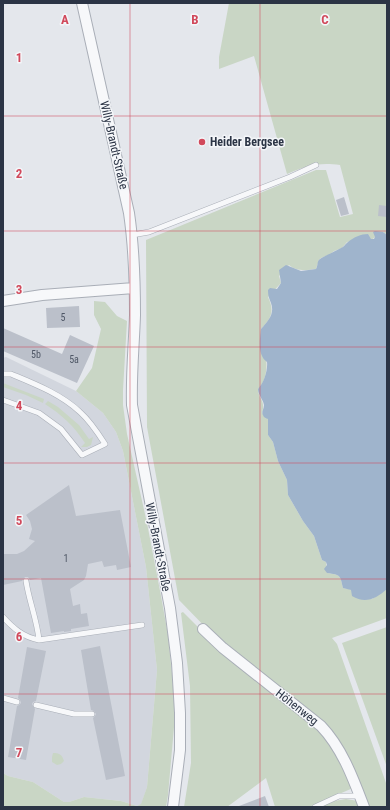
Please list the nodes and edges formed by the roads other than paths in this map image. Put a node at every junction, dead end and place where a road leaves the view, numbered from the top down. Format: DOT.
graph roads {
  1 [pos="82,3"];
  2 [pos="316,166"];
  3 [pos="132,235"];
  4 [pos="134,288"];
  5 [pos="3,301"];
  6 [pos="3,374"];
  7 [pos="3,400"];
  8 [pos="26,581"];
  9 [pos="3,617"];
  10 [pos="142,625"];
  11 [pos="203,628"];
  12 [pos="39,640"];
  13 [pos="3,698"];
  14 [pos="17,702"];
  15 [pos="36,705"];
  16 [pos="92,714"];
  17 [pos="360,796"];
  18 [pos="173,807"];
  19 [pos="315,807"];
  20 [pos="364,807"];
  1 -- 3 [label="street, Willy-Brandt-Straße"];
  2 -- 3 [label="lane"];
  3 -- 4 [label="street, Willy-Brandt-Straße"];
  4 -- 5 [label="street"];
  4 -- 18 [label="street, Willy-Brandt-Straße"];
  6 -- 7 [label="lane"];
  8 -- 12 [label="lane"];
  9 -- 12 [label="lane"];
  10 -- 12 [label="lane"];
  11 -- 17 [label="street, Höhenweg"];
  13 -- 14 [label="lane"];
  15 -- 16 [label="lane"];
  17 -- 19 [label="lane"];
  17 -- 20 [label="street, Höhenweg"];
}
